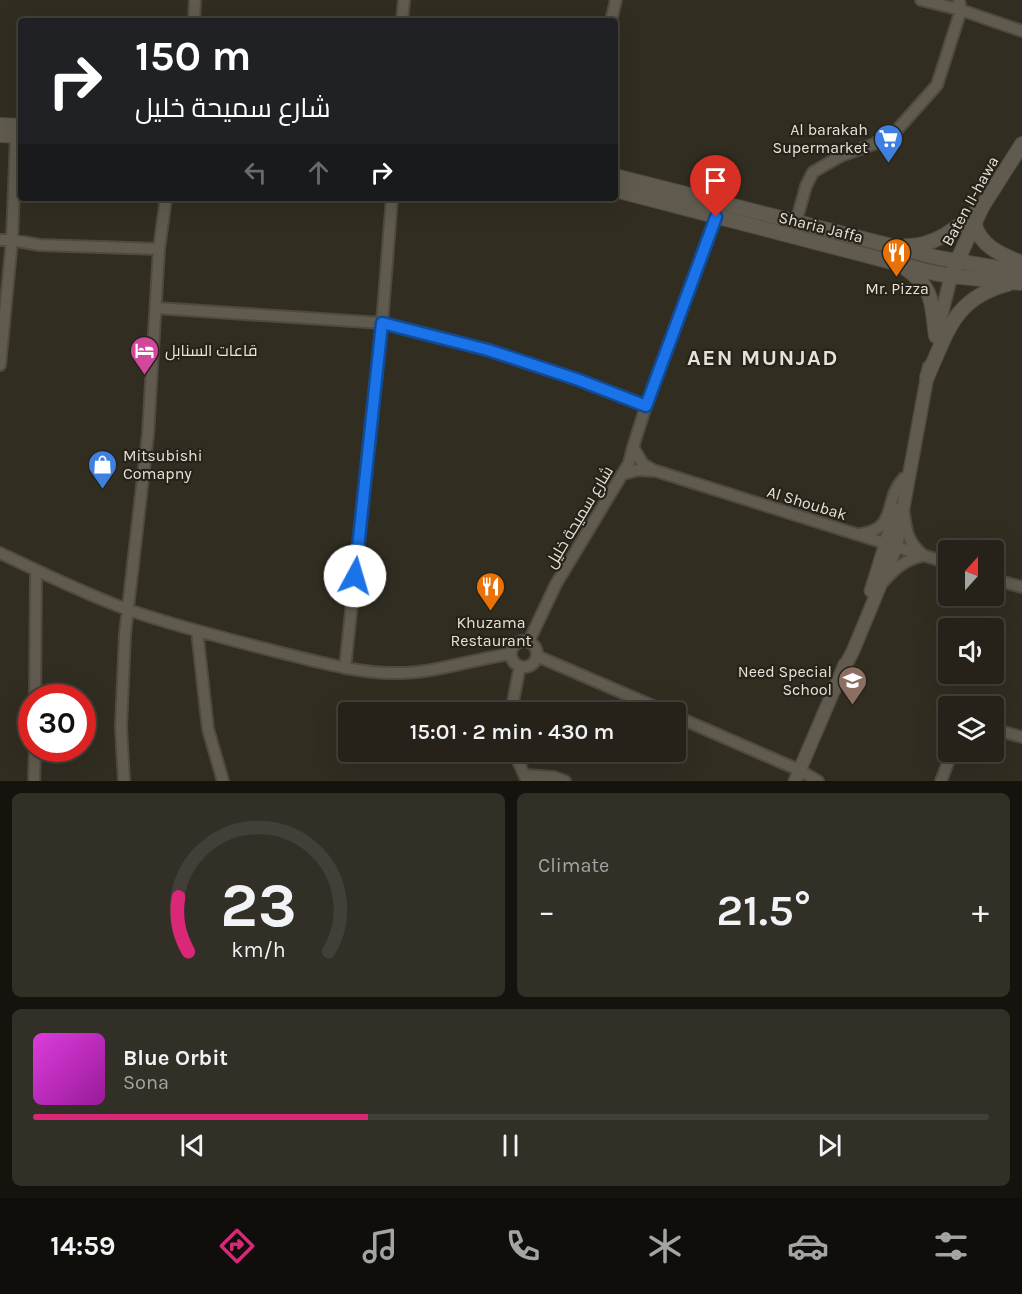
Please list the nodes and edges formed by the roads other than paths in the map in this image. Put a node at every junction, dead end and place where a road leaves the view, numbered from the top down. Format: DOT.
graph roads {
  1 [pos="195,0"];
  2 [pos="404,0"];
  3 [pos="616,0"];
  4 [pos="921,0"];
  5 [pos="960,5"];
  6 [pos="194,18"];
  7 [pos="402,18"];
  8 [pos="612,18"];
  9 [pos="1022,30"];
  10 [pos="0,125"];
  11 [pos="18,133"];
  12 [pos="18,133"];
  13 [pos="0,135"];
  14 [pos="18,141"];
  15 [pos="1022,144"];
  16 [pos="618,177"];
  17 [pos="618,191"];
  18 [pos="166,201"];
  19 [pos="392,201"];
  20 [pos="982,207"];
  21 [pos="716,217"];
  22 [pos="796,222"];
  23 [pos="974,223"];
  24 [pos="6,240"];
  25 [pos="896,247"];
  26 [pos="159,249"];
  27 [pos="956,261"];
  28 [pos="1022,263"];
  29 [pos="898,264"];
  30 [pos="951,276"];
  31 [pos="1020,279"];
  32 [pos="156,308"];
  33 [pos="382,323"];
  34 [pos="936,336"];
  35 [pos="0,365"];
  36 [pos="927,376"];
  37 [pos="646,406"];
  38 [pos="633,447"];
  39 [pos="912,454"];
  40 [pos="656,471"];
  41 [pos="623,474"];
  42 [pos="904,478"];
  43 [pos="903,509"];
  44 [pos="858,535"];
  45 [pos="891,545"];
  46 [pos="0,553"];
  47 [pos="923,555"];
  48 [pos="938,560"];
  49 [pos="36,570"];
  50 [pos="1004,582"];
  51 [pos="882,584"];
  52 [pos="1022,587"];
  53 [pos="128,609"];
  54 [pos="197,632"];
  55 [pos="529,641"];
  56 [pos="511,654"];
  57 [pos="537,656"];
  58 [pos="520,666"];
  59 [pos="345,668"];
  60 [pos="843,670"];
  61 [pos="35,684"];
  62 [pos="513,702"];
  63 [pos="644,702"];
  64 [pos="686,721"];
  65 [pos="1004,732"];
  66 [pos="1022,737"];
  67 [pos="34,762"];
  68 [pos="519,762"];
  69 [pos="948,762"];
  70 [pos="797,775"];
  71 [pos="526,778"];
  72 [pos="34,781"];
  73 [pos="124,781"];
  74 [pos="223,781"];
  75 [pos="565,781"];
  76 [pos="819,781"];
  77 [pos="941,781"];
  1 -- 6 [label="street"];
  2 -- 7 [label="street"];
  3 -- 8 [label="street"];
  4 -- 5 [label="street"];
  5 -- 9 [label="street"];
  5 -- 22 [label="street"];
  10 -- 11 [label="main road"];
  12 -- 13 [label="main road"];
  14 -- 24 [label="street"];
  15 -- 20 [label="main road, Baten II-hawa"];
  16 -- 22 [label="main road, Sharia Jaffa"];
  17 -- 21 [label="main road, Sharia Jaffa"];
  18 -- 26 [label="street"];
  19 -- 33 [label="street"];
  20 -- 23 [label="main road, Baten II-hawa"];
  20 -- 25 [label="main road"];
  21 -- 29 [label="main road, Sharia Jaffa"];
  21 -- 37 [label="street, شارع سميحة خليل"];
  22 -- 25 [label="main road, Sharia Jaffa"];
  23 -- 27 [label="main road, Baten II-hawa"];
  23 -- 28 [label="main road"];
  24 -- 26 [label="street"];
  24 -- 35 [label="street"];
  25 -- 27 [label="main road, Sharia Jaffa"];
  26 -- 32 [label="street"];
  27 -- 30 [label="main road, Baten II-hawa"];
  27 -- 31 [label="main road, Sharia Jaffa"];
  29 -- 30 [label="main road, Sharia Jaffa"];
  29 -- 34 [label="main road"];
  30 -- 31 [label="main road, Sharia Jaffa"];
  30 -- 34 [label="street"];
  31 -- 36 [label="main road"];
  32 -- 33 [label="street"];
  32 -- 53 [label="street"];
  33 -- 37 [label="street"];
  33 -- 59 [label="street"];
  34 -- 36 [label="street"];
  36 -- 39 [label="street"];
  37 -- 38 [label="street, شارع سميحة خليل"];
  38 -- 40 [label="street, Al Shoubak"];
  38 -- 41 [label="street, شارع سميحة خليل"];
  39 -- 42 [label="street"];
  39 -- 43 [label="street"];
  40 -- 41 [label="street, Al Shoubak"];
  40 -- 44 [label="street, Al Shoubak"];
  41 -- 55 [label="street, شارع سميحة خليل"];
  42 -- 44 [label="street"];
  42 -- 45 [label="street"];
  43 -- 45 [label="street"];
  43 -- 47 [label="street"];
  44 -- 45 [label="street, Al Shoubak"];
  45 -- 47 [label="street, Al Shoubak"];
  45 -- 51 [label="street"];
  45 -- 60 [label="street"];
  46 -- 49 [label="street"];
  47 -- 48 [label="street, Al Shoubak"];
  47 -- 51 [label="street"];
  49 -- 53 [label="street"];
  49 -- 61 [label="street"];
  50 -- 52 [label="street"];
  51 -- 60 [label="street"];
  53 -- 54 [label="street"];
  53 -- 73 [label="street"];
  54 -- 59 [label="street"];
  54 -- 74 [label="street"];
  55 -- 56 [label="street"];
  55 -- 57 [label="street"];
  56 -- 58 [label="street"];
  56 -- 59 [label="street"];
  57 -- 58 [label="street"];
  57 -- 63 [label="street"];
  58 -- 62 [label="street"];
  60 -- 70 [label="street"];
  64 -- 70 [label="street"];
  65 -- 66 [label="street"];
  67 -- 72 [label="street"];
  68 -- 71 [label="street"];
  69 -- 77 [label="street"];
  70 -- 76 [label="street"];
  71 -- 75 [label="street"];
}
